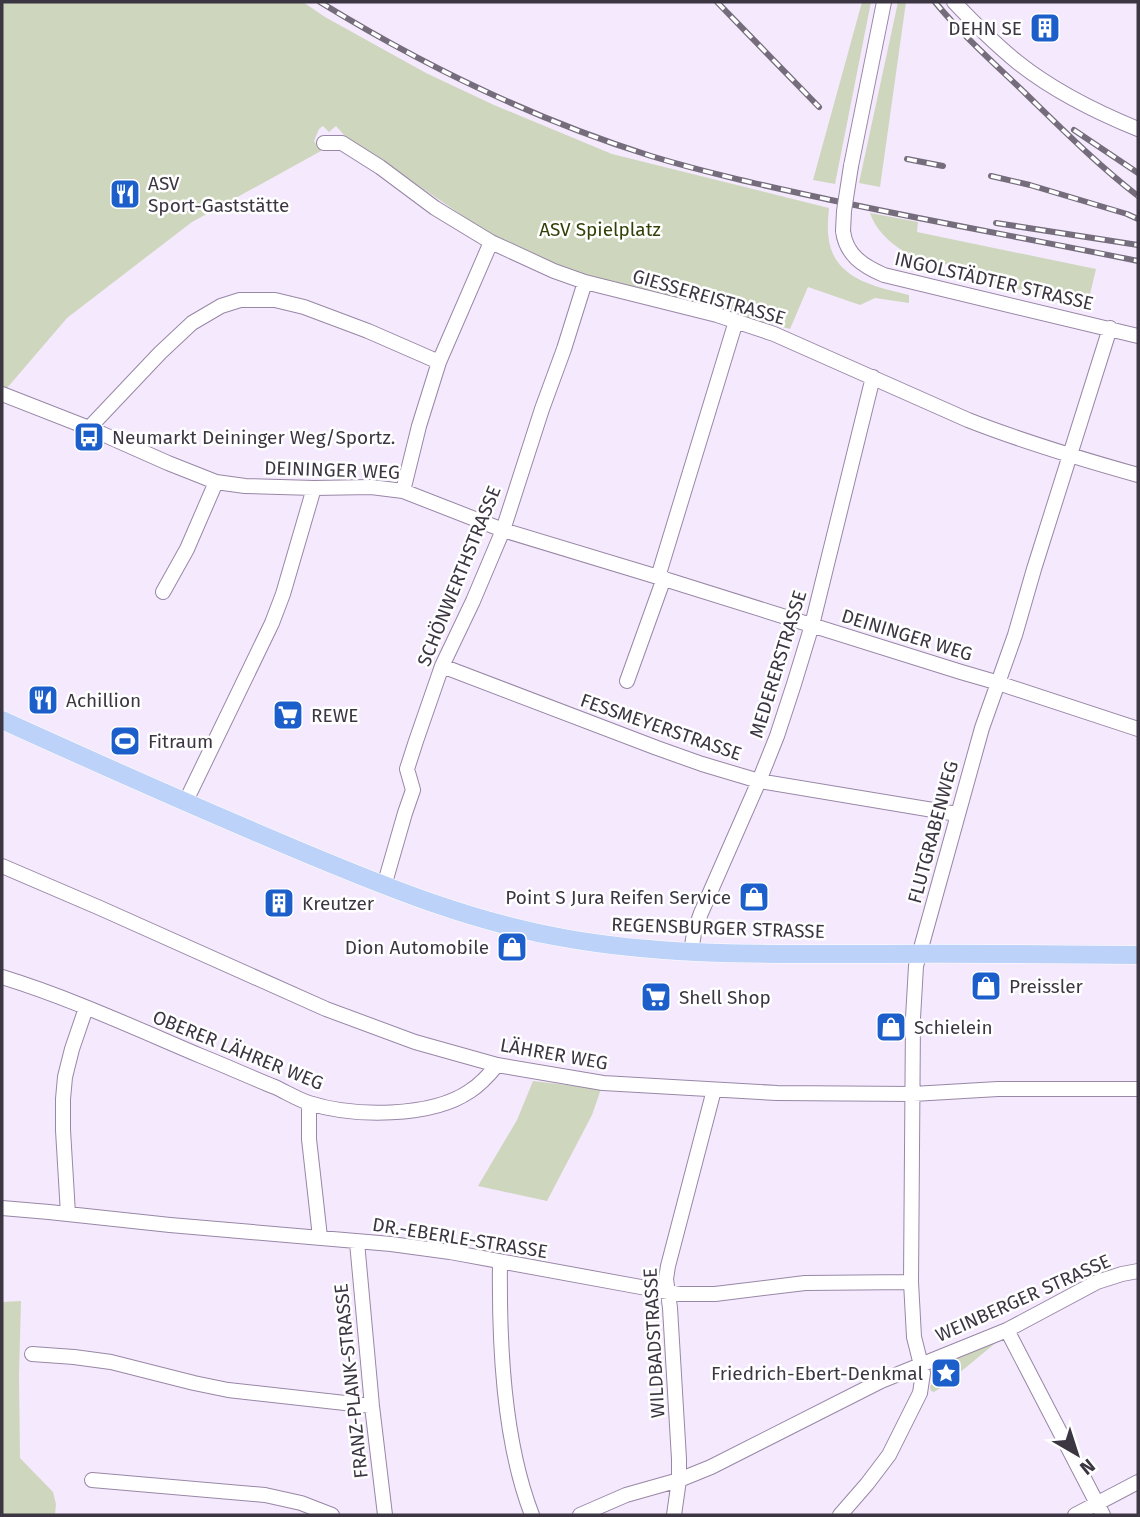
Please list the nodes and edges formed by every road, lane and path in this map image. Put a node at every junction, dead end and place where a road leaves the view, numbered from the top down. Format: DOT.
graph roads {
  1 [pos="884,2"];
  2 [pos="954,2"];
  3 [pos="1138,129"];
  4 [pos="324,144"];
  5 [pos="491,242"];
  6 [pos="585,282"];
  7 [pos="736,321"];
  8 [pos="1111,328"];
  9 [pos="1138,336"];
  10 [pos="439,362"];
  11 [pos="873,377"];
  12 [pos="2,394"];
  13 [pos="89,428"];
  14 [pos="1070,456"];
  15 [pos="1138,475"];
  16 [pos="216,482"];
  17 [pos="314,488"];
  18 [pos="402,491"];
  19 [pos="503,530"];
  20 [pos="661,578"];
  21 [pos="163,592"];
  22 [pos="812,625"];
  23 [pos="442,666"];
  24 [pos="627,681"];
  25 [pos="999,683"];
  26 [pos="2,720"];
  27 [pos="1138,729"];
  28 [pos="759,781"];
  29 [pos="186,803"];
  30 [pos="957,814"];
  31 [pos="2,866"];
  32 [pos="384,886"];
  33 [pos="691,952"];
  34 [pos="920,953"];
  35 [pos="1138,955"];
  36 [pos="2,977"];
  37 [pos="86,1008"];
  38 [pos="497,1065"];
  39 [pos="1138,1089"];
  40 [pos="714,1090"];
  41 [pos="912,1094"];
  42 [pos="309,1103"];
  43 [pos="2,1209"];
  44 [pos="68,1214"];
  45 [pos="320,1237"];
  46 [pos="357,1242"];
  47 [pos="500,1262"];
  48 [pos="1138,1271"];
  49 [pos="911,1282"];
  50 [pos="668,1293"];
  51 [pos="1007,1330"];
  52 [pos="32,1354"];
  53 [pos="921,1365"];
  54 [pos="372,1406"];
  55 [pos="92,1480"];
  56 [pos="679,1480"];
  57 [pos="1138,1482"];
  58 [pos="1100,1510"];
  59 [pos="332,1515"];
  60 [pos="385,1515"];
  61 [pos="532,1515"];
  62 [pos="580,1515"];
  63 [pos="674,1515"];
  64 [pos="839,1515"];
  65 [pos="1076,1515"];
  1 -- 8 [label="street, INGOLSTÄDTER STRASSE, bridge"];
  2 -- 3 [label="street"];
  4 -- 5 [label="street, GIESSEREISTRASSE"];
  5 -- 6 [label="street, GIESSEREISTRASSE"];
  5 -- 10 [label="street"];
  6 -- 7 [label="street, GIESSEREISTRASSE"];
  6 -- 19 [label="street, SCHÖNWERTHSTRASSE"];
  7 -- 11 [label="street, GIESSEREISTRASSE"];
  7 -- 20 [label="street"];
  8 -- 9 [label="street, INGOLSTÄDTER STRASSE"];
  8 -- 14 [label="street, FLUTGRABENWEG"];
  10 -- 13 [label="street"];
  10 -- 18 [label="street"];
  11 -- 14 [label="street, GIESSEREISTRASSE"];
  11 -- 22 [label="street, MEDERERSTRASSE"];
  12 -- 13 [label="street, DEININGER WEG"];
  13 -- 16 [label="street, DEININGER WEG"];
  14 -- 15 [label="street, GIESSEREISTRASSE"];
  14 -- 25 [label="street, FLUTGRABENWEG"];
  16 -- 17 [label="street, DEININGER WEG"];
  16 -- 21 [label="street"];
  17 -- 18 [label="street, DEININGER WEG"];
  17 -- 29 [label="street"];
  18 -- 19 [label="street, DEININGER WEG"];
  19 -- 20 [label="street, DEININGER WEG"];
  19 -- 23 [label="street, SCHÖNWERTHSTRASSE"];
  20 -- 22 [label="street, DEININGER WEG"];
  20 -- 24 [label="street"];
  22 -- 25 [label="street, DEININGER WEG"];
  22 -- 28 [label="street, MEDERERSTRASSE"];
  23 -- 28 [label="street, FESSMEYERSTRASSE"];
  23 -- 32 [label="street, SCHÖNWERTHSTRASSE"];
  25 -- 27 [label="street, DEININGER WEG"];
  25 -- 30 [label="street, FLUTGRABENWEG"];
  26 -- 29 [label="main road, REGENSBURGER STRASSE"];
  28 -- 30 [label="street, FESSMEYERSTRASSE"];
  28 -- 33 [label="street, MEDERERSTRASSE"];
  29 -- 32 [label="main road, REGENSBURGER STRASSE"];
  30 -- 34 [label="street, FLUTGRABENWEG"];
  31 -- 38 [label="street, LÄHRER WEG"];
  32 -- 33 [label="main road, REGENSBURGER STRASSE"];
  33 -- 34 [label="main road, REGENSBURGER STRASSE"];
  34 -- 35 [label="main road, REGENSBURGER STRASSE"];
  34 -- 41 [label="street, FLUTGRABENWEG"];
  36 -- 37 [label="street, OBERER LÄHRER WEG"];
  37 -- 42 [label="street, OBERER LÄHRER WEG"];
  37 -- 44 [label="street"];
  38 -- 40 [label="street, LÄHRER WEG"];
  38 -- 42 [label="street, OBERER LÄHRER WEG"];
  39 -- 41 [label="street, LÄHRER WEG"];
  40 -- 41 [label="street, LÄHRER WEG"];
  40 -- 50 [label="street, WILDBADSTRASSE"];
  41 -- 49 [label="street, FLUTGRABENWEG"];
  42 -- 45 [label="street"];
  43 -- 44 [label="street, DR.-EBERLE-STRASSE"];
  44 -- 45 [label="street, DR.-EBERLE-STRASSE"];
  45 -- 46 [label="street, DR.-EBERLE-STRASSE"];
  46 -- 47 [label="street, DR.-EBERLE-STRASSE"];
  46 -- 54 [label="street, FRANZ-PLANK-STRASSE"];
  47 -- 50 [label="street, DR.-EBERLE-STRASSE"];
  47 -- 61 [label="street"];
  48 -- 51 [label="street, WEINBERGER STRASSE"];
  49 -- 50 [label="street, DR.-EBERLE-STRASSE"];
  49 -- 53 [label="street, FLUTGRABENWEG"];
  50 -- 56 [label="street, WILDBADSTRASSE"];
  51 -- 53 [label="street, WEINBERGER STRASSE"];
  51 -- 58 [label="street"];
  52 -- 54 [label="street"];
  53 -- 56 [label="street, WEINBERGER STRASSE"];
  53 -- 64 [label="street, FLUTGRABENWEG"];
  54 -- 60 [label="street, FRANZ-PLANK-STRASSE"];
  55 -- 59 [label="street"];
  56 -- 62 [label="street, WEINBERGER STRASSE"];
  56 -- 63 [label="street, WILDBADSTRASSE"];
  57 -- 58 [label="street"];
  58 -- 65 [label="street"];
}
